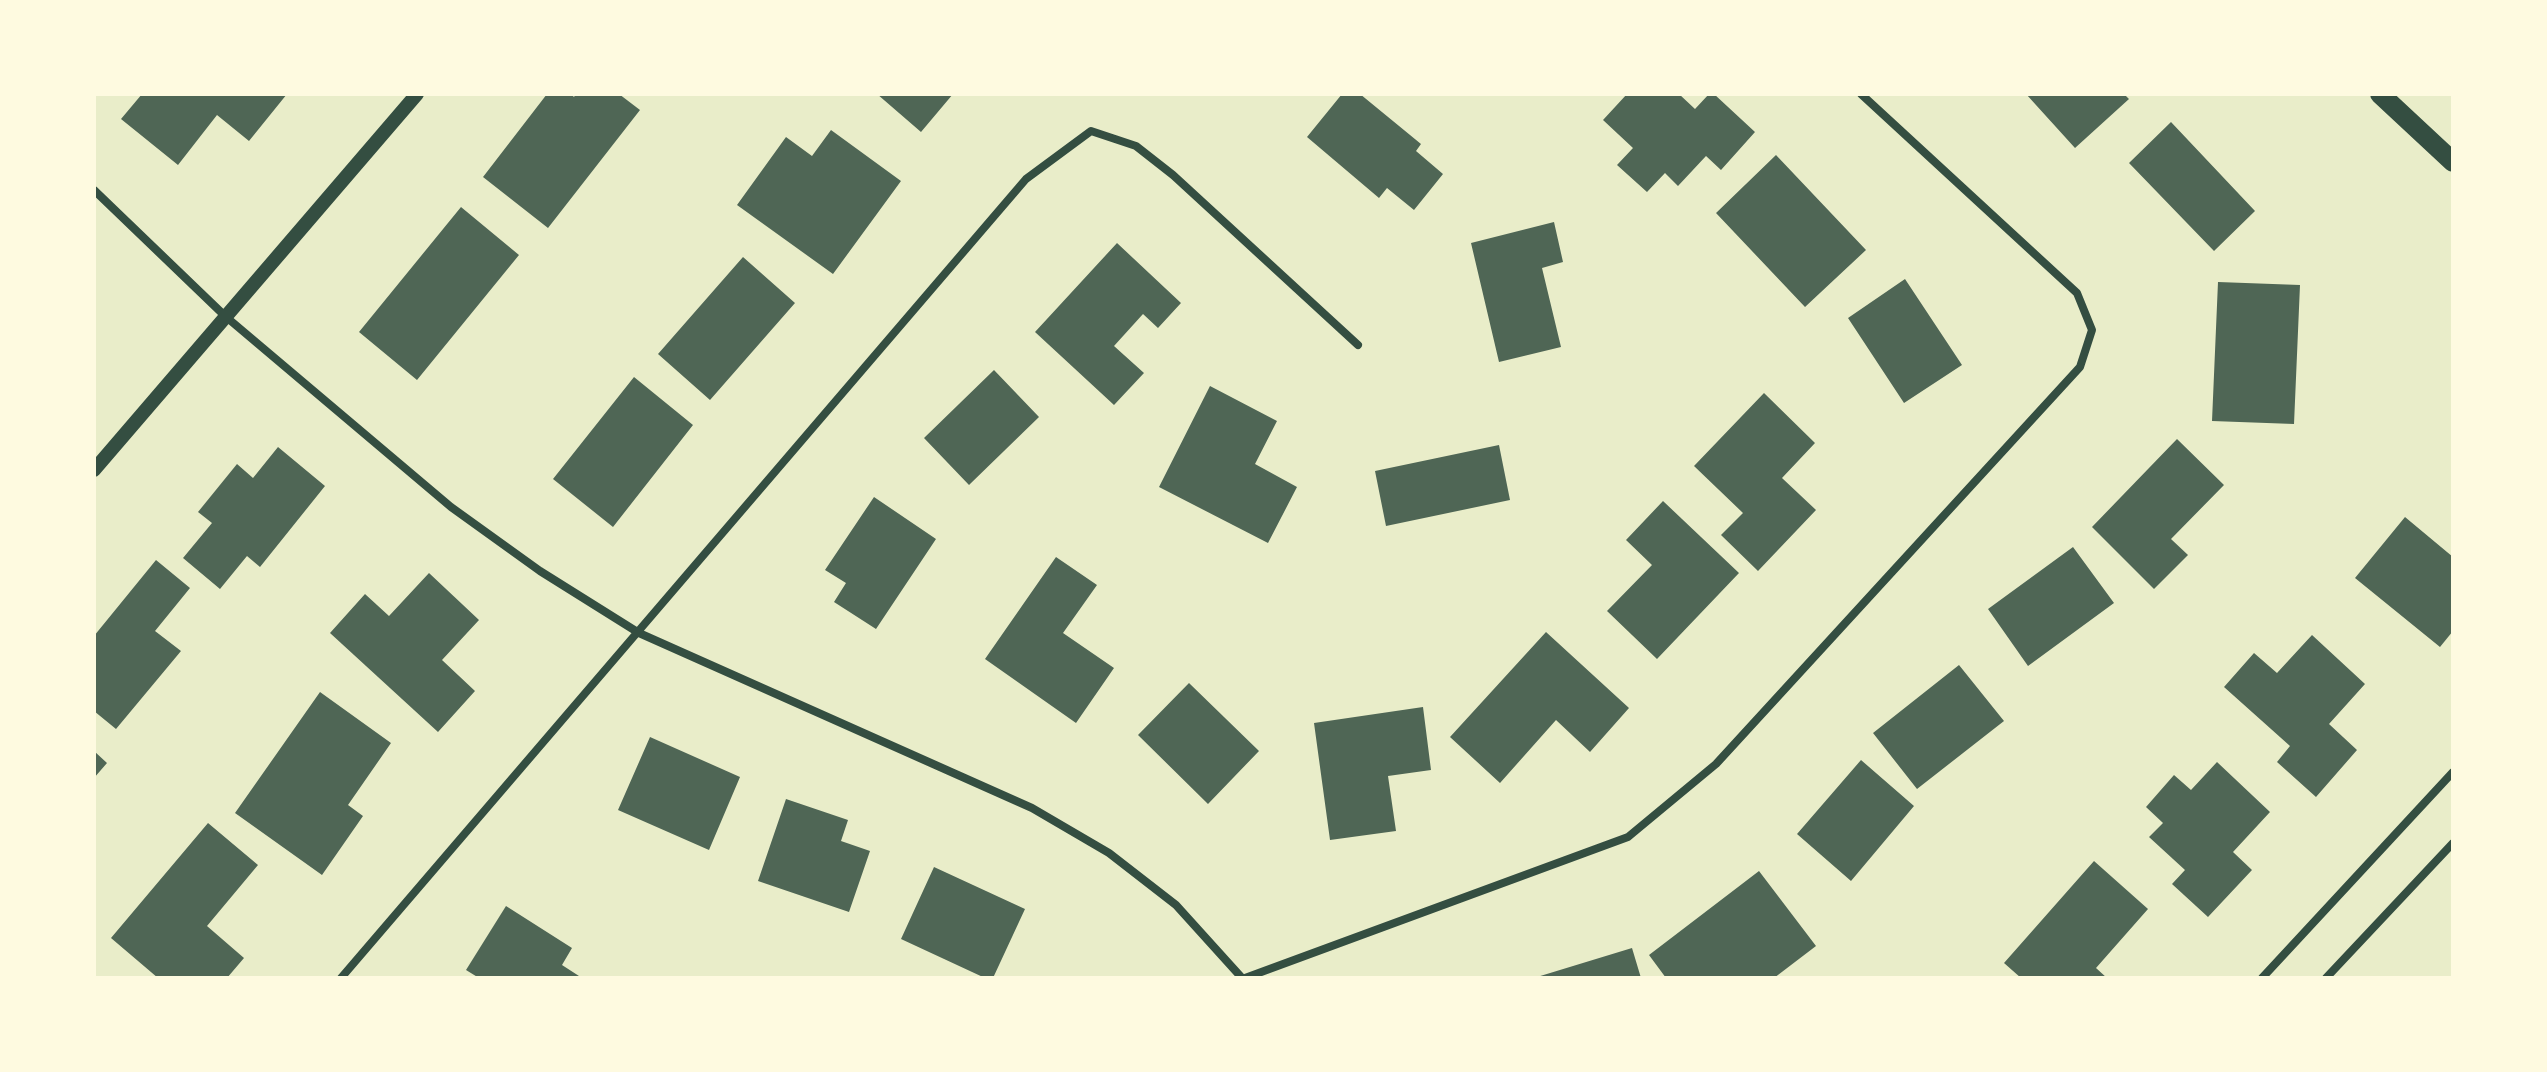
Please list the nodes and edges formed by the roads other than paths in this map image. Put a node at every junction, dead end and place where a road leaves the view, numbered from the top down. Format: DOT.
graph roads {
  1 [pos="417,94"];
  2 [pos="1861,94"];
  3 [pos="2391,98"];
  4 [pos="2453,162"];
  5 [pos="94,190"];
  6 [pos="225,316"];
  7 [pos="1358,345"];
  8 [pos="94,470"];
  9 [pos="639,633"];
  10 [pos="2453,772"];
  11 [pos="2453,843"];
  12 [pos="341,978"];
  13 [pos="1244,978"];
  14 [pos="2262,978"];
  15 [pos="2326,978"];
  1 -- 6 [label="street"];
  2 -- 13 [label="street"];
  3 -- 4 [label="main road"];
  5 -- 6 [label="street"];
  6 -- 8 [label="street"];
  6 -- 9 [label="street"];
  7 -- 9 [label="street"];
  9 -- 12 [label="street"];
  9 -- 13 [label="street"];
  10 -- 14 [label="street"];
  11 -- 15 [label="street"];
}
